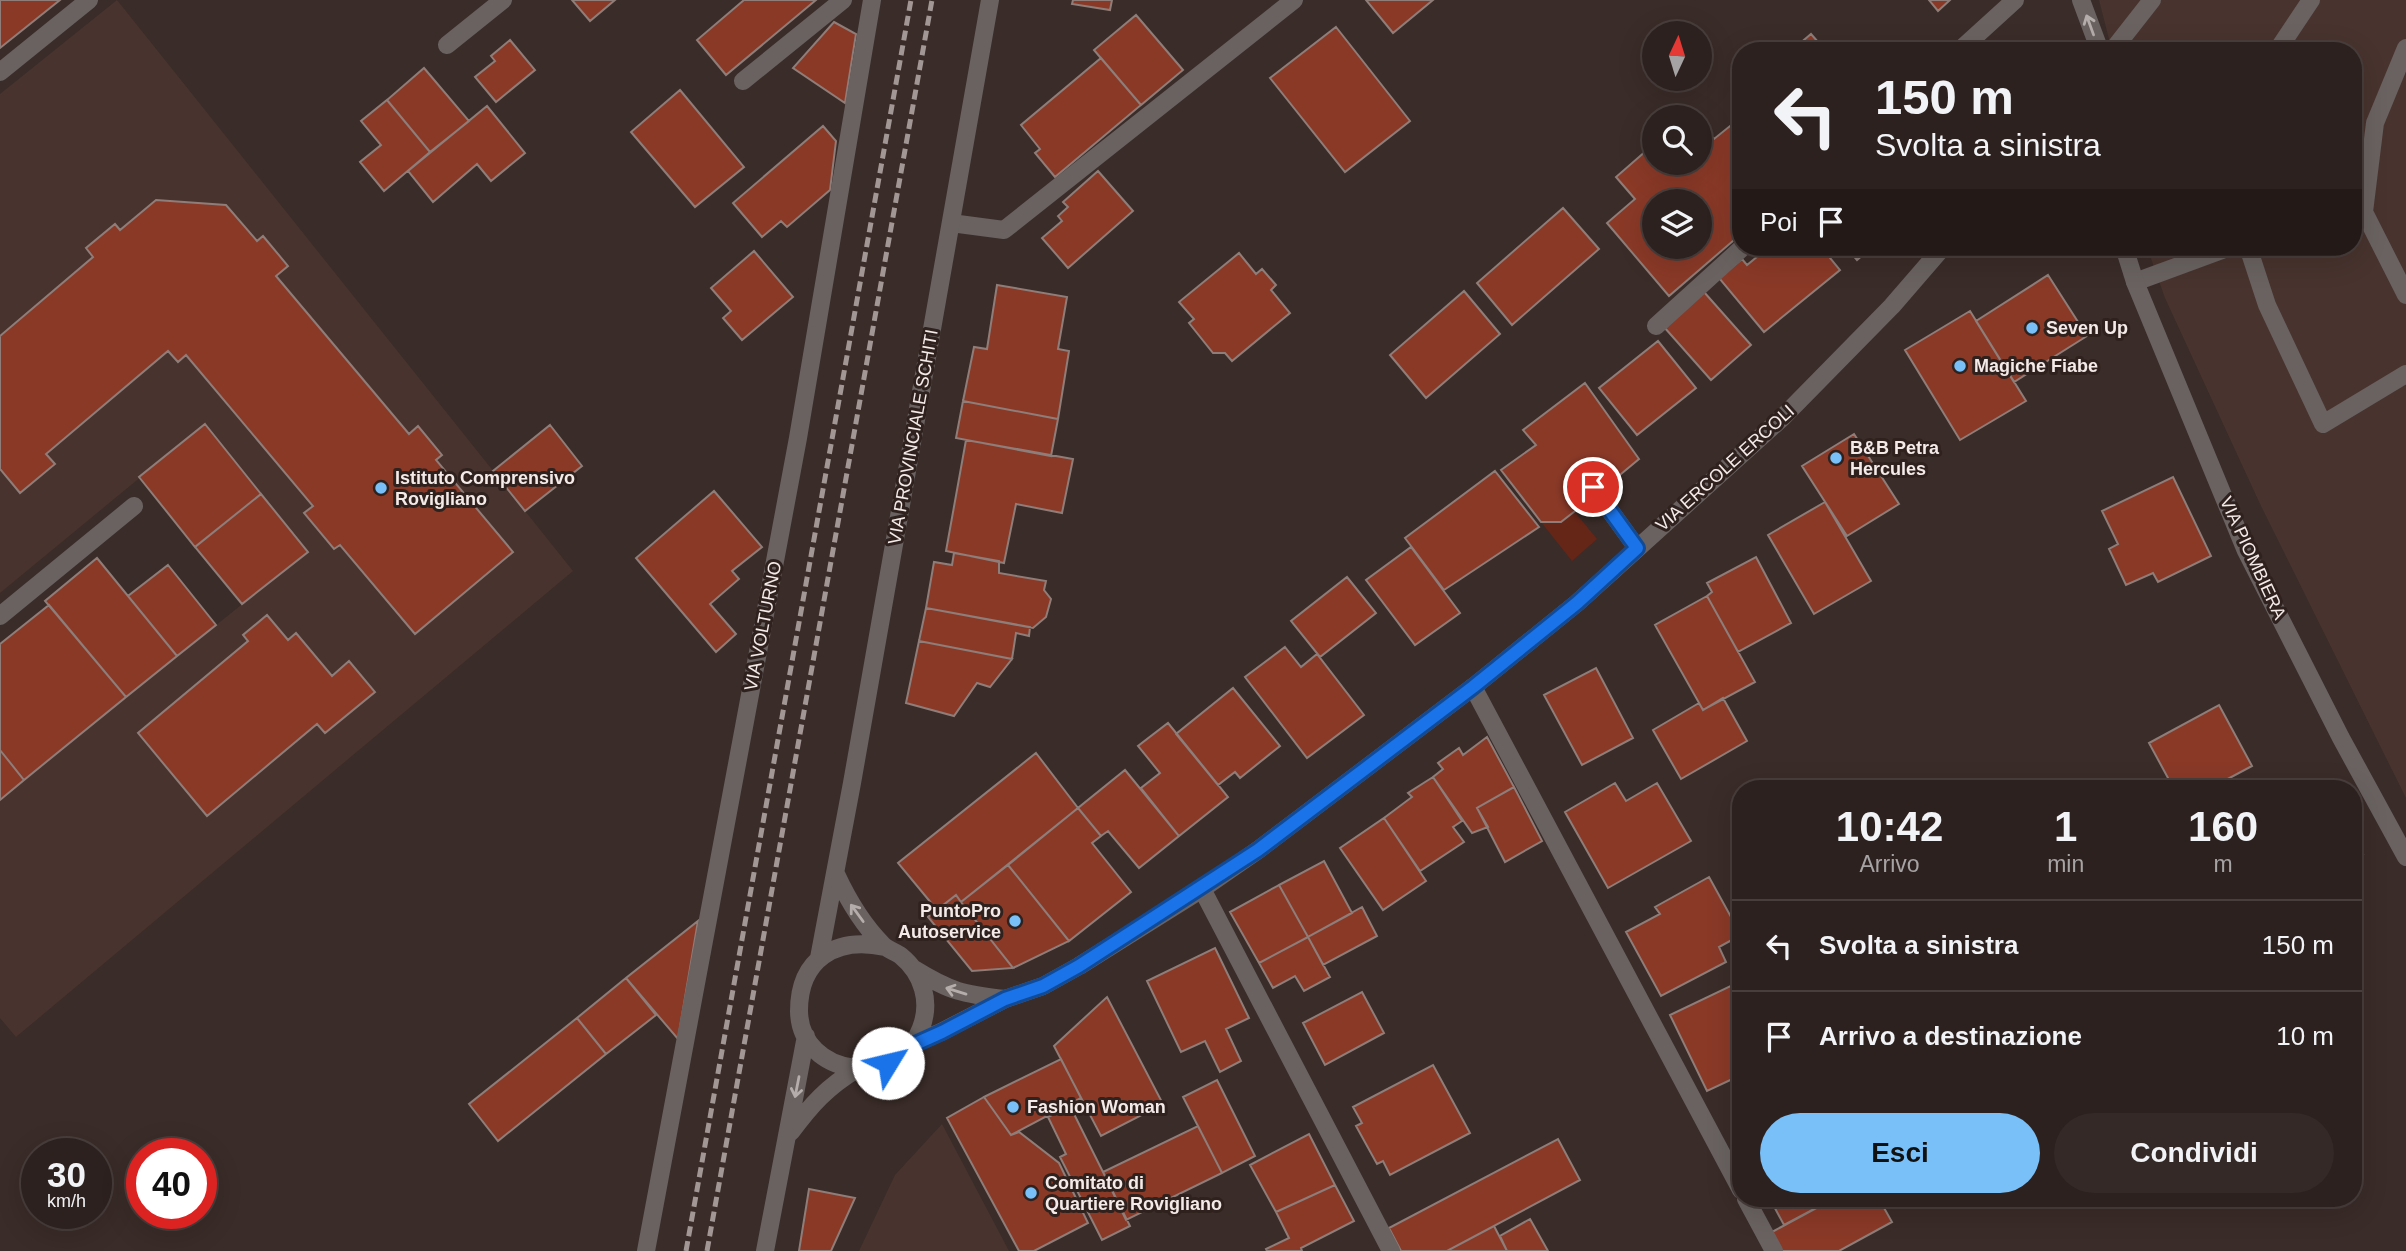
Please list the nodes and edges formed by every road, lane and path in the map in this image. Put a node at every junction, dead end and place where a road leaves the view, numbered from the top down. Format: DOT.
graph roads {
  1 [pos="89,0"];
  2 [pos="503,0"];
  3 [pos="843,0"];
  4 [pos="872,0"];
  5 [pos="990,0"];
  6 [pos="1294,0"];
  7 [pos="2015,0"];
  8 [pos="2081,0"];
  9 [pos="2152,0"];
  10 [pos="2311,0"];
  11 [pos="1969,42"];
  12 [pos="2097,42"];
  13 [pos="2119,42"];
  14 [pos="2283,42"];
  15 [pos="447,45"];
  16 [pos="2406,48"];
  17 [pos="0,72"];
  18 [pos="743,81"];
  19 [pos="2362,197"];
  20 [pos="2362,219"];
  21 [pos="951,222"];
  22 [pos="1733,256"];
  23 [pos="1935,256"];
  24 [pos="2127,256"];
  25 [pos="2206,256"];
  26 [pos="2251,256"];
  27 [pos="2135,282"];
  28 [pos="2406,295"];
  29 [pos="1656,326"];
  30 [pos="2406,374"];
  31 [pos="1593,487"];
  32 [pos="134,506"];
  33 [pos="1637,548"];
  34 [pos="0,616"];
  35 [pos="1473,687"];
  36 [pos="2406,857"];
  37 [pos="836,874"];
  38 [pos="1202,889"];
  39 [pos="885,947"];
  40 [pos="819,958"];
  41 [pos="912,968"];
  42 [pos="1005,999"];
  43 [pos="806,1036"];
  44 [pos="913,1045"];
  45 [pos="857,1069"];
  46 [pos="787,1138"];
  47 [pos="1732,1173"];
  48 [pos="1750,1207"];
  49 [pos="646,1251"];
  50 [pos="765,1251"];
  51 [pos="1391,1251"];
  52 [pos="1774,1251"];
  1 -- 17 [label="street"];
  2 -- 15 [label="street"];
  3 -- 18 [label="street"];
  4 -- 49 [label="street, VIA VOLTURNO"];
  5 -- 21 [label="street, VIA PROVINCIALE SCHITI"];
  6 -- 21 [label="street"];
  7 -- 11 [label="street"];
  12 -- 8 [label="street, one-way"];
  9 -- 13 [label="street"];
  10 -- 14 [label="street"];
  16 -- 19 [label="street"];
  20 -- 28 [label="street"];
  21 -- 37 [label="street, VIA PROVINCIALE SCHITI"];
  22 -- 29 [label="street"];
  23 -- 33 [label="street, VIA ERCOLE ERCOLI"];
  24 -- 27 [label="street, VIA PIOMBIERA"];
  25 -- 27 [label="street"];
  26 -- 30 [label="street"];
  27 -- 36 [label="street, VIA PIOMBIERA"];
  31 -- 33 [label="street"];
  32 -- 34 [label="street"];
  33 -- 35 [label="street, VIA ERCOLE ERCOLI"];
  35 -- 38 [label="street, VIA ERCOLE ERCOLI"];
  35 -- 47 [label="street"];
  39 -- 37 [label="street, one-way"];
  37 -- 40 [label="street, VIA PROVINCIALE SCHITI"];
  38 -- 42 [label="street, VIA ERCOLE ERCOLI"];
  38 -- 51 [label="street"];
  39 -- 40 [label="street"];
  39 -- 41 [label="street"];
  40 -- 43 [label="street, VIA PROVINCIALE SCHITI"];
  42 -- 41 [label="street, VIA ERCOLE ERCOLI, one-way"];
  41 -- 44 [label="street"];
  42 -- 44 [label="street, VIA ERCOLE ERCOLI"];
  43 -- 45 [label="street"];
  43 -- 46 [label="street, VIA PROVINCIALE SCHITI, one-way"];
  44 -- 45 [label="street, VIA PROVINCIALE SCHITI"];
  45 -- 46 [label="street, VIA PROVINCIALE SCHITI"];
  46 -- 50 [label="street, VIA PROVINCIALE SCHITI"];
  48 -- 52 [label="street"];
}
